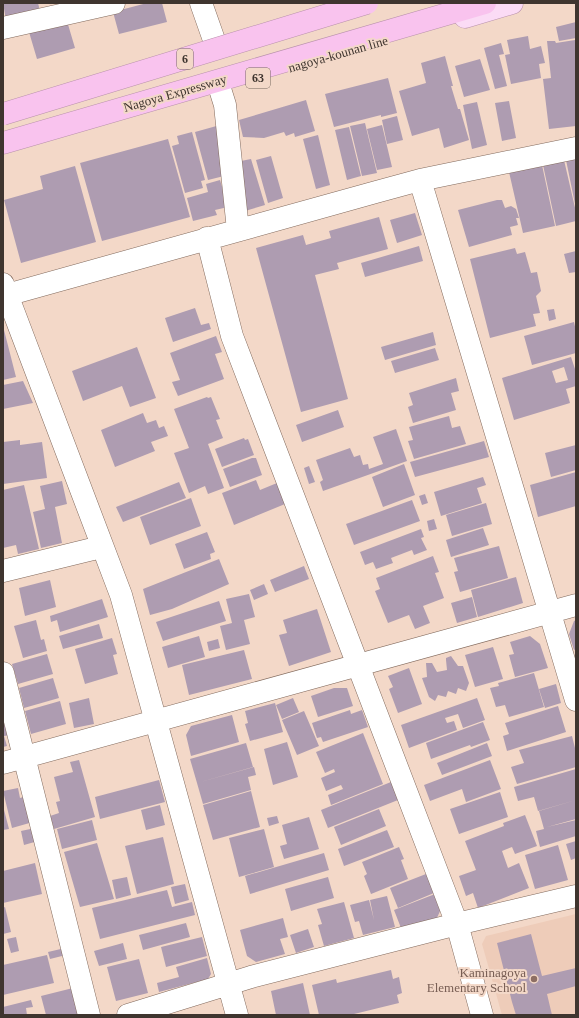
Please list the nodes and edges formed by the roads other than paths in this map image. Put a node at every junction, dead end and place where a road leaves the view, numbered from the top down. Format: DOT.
graph roads {
  1 [pos="114,3"];
  2 [pos="201,3"];
  3 [pos="338,3"];
  4 [pos="367,3"];
  5 [pos="485,3"];
  6 [pos="512,3"];
  7 [pos="3,28"];
  8 [pos="214,40"];
  9 [pos="220,88"];
  10 [pos="3,103"];
  11 [pos="3,114"];
  12 [pos="3,143"];
  13 [pos="576,148"];
  14 [pos="3,151"];
  15 [pos="420,180"];
  16 [pos="238,230"];
  17 [pos="207,238"];
  18 [pos="4,292"];
  19 [pos="101,547"];
  20 [pos="3,571"];
  21 [pos="576,605"];
  22 [pos="550,612"];
  23 [pos="357,665"];
  24 [pos="3,673"];
  25 [pos="576,700"];
  26 [pos="156,722"];
  27 [pos="26,757"];
  28 [pos="3,763"];
  29 [pos="576,896"];
  30 [pos="457,924"];
  31 [pos="229,985"];
  32 [pos="89,1015"];
  33 [pos="128,1015"];
  34 [pos="237,1015"];
  35 [pos="482,1015"];
  1 -- 7 [label="street"];
  2 -- 8 [label="street"];
  3 -- 8 [label="main road"];
  4 -- 11 [label="highway, 6, bridge"];
  5 -- 12 [label="highway, Nagoya Expressway / 6"];
  6 -- 9 [label="main road, nagoya-kounan line / 63"];
  8 -- 10 [label="main road"];
  9 -- 14 [label="main road, nagoya-kounan line / 63"];
  9 -- 16 [label="street"];
  13 -- 15 [label="street"];
  15 -- 16 [label="street"];
  15 -- 22 [label="street"];
  16 -- 17 [label="street"];
  17 -- 18 [label="street"];
  17 -- 23 [label="street"];
  18 -- 19 [label="street"];
  19 -- 20 [label="street"];
  19 -- 26 [label="street"];
  21 -- 22 [label="street"];
  22 -- 23 [label="street"];
  22 -- 25 [label="street"];
  23 -- 26 [label="street"];
  23 -- 30 [label="street"];
  24 -- 27 [label="street"];
  26 -- 27 [label="street"];
  26 -- 31 [label="street"];
  27 -- 28 [label="street"];
  27 -- 32 [label="street"];
  29 -- 30 [label="street"];
  30 -- 31 [label="street"];
  30 -- 35 [label="street"];
  31 -- 33 [label="street"];
  31 -- 34 [label="street"];
}
